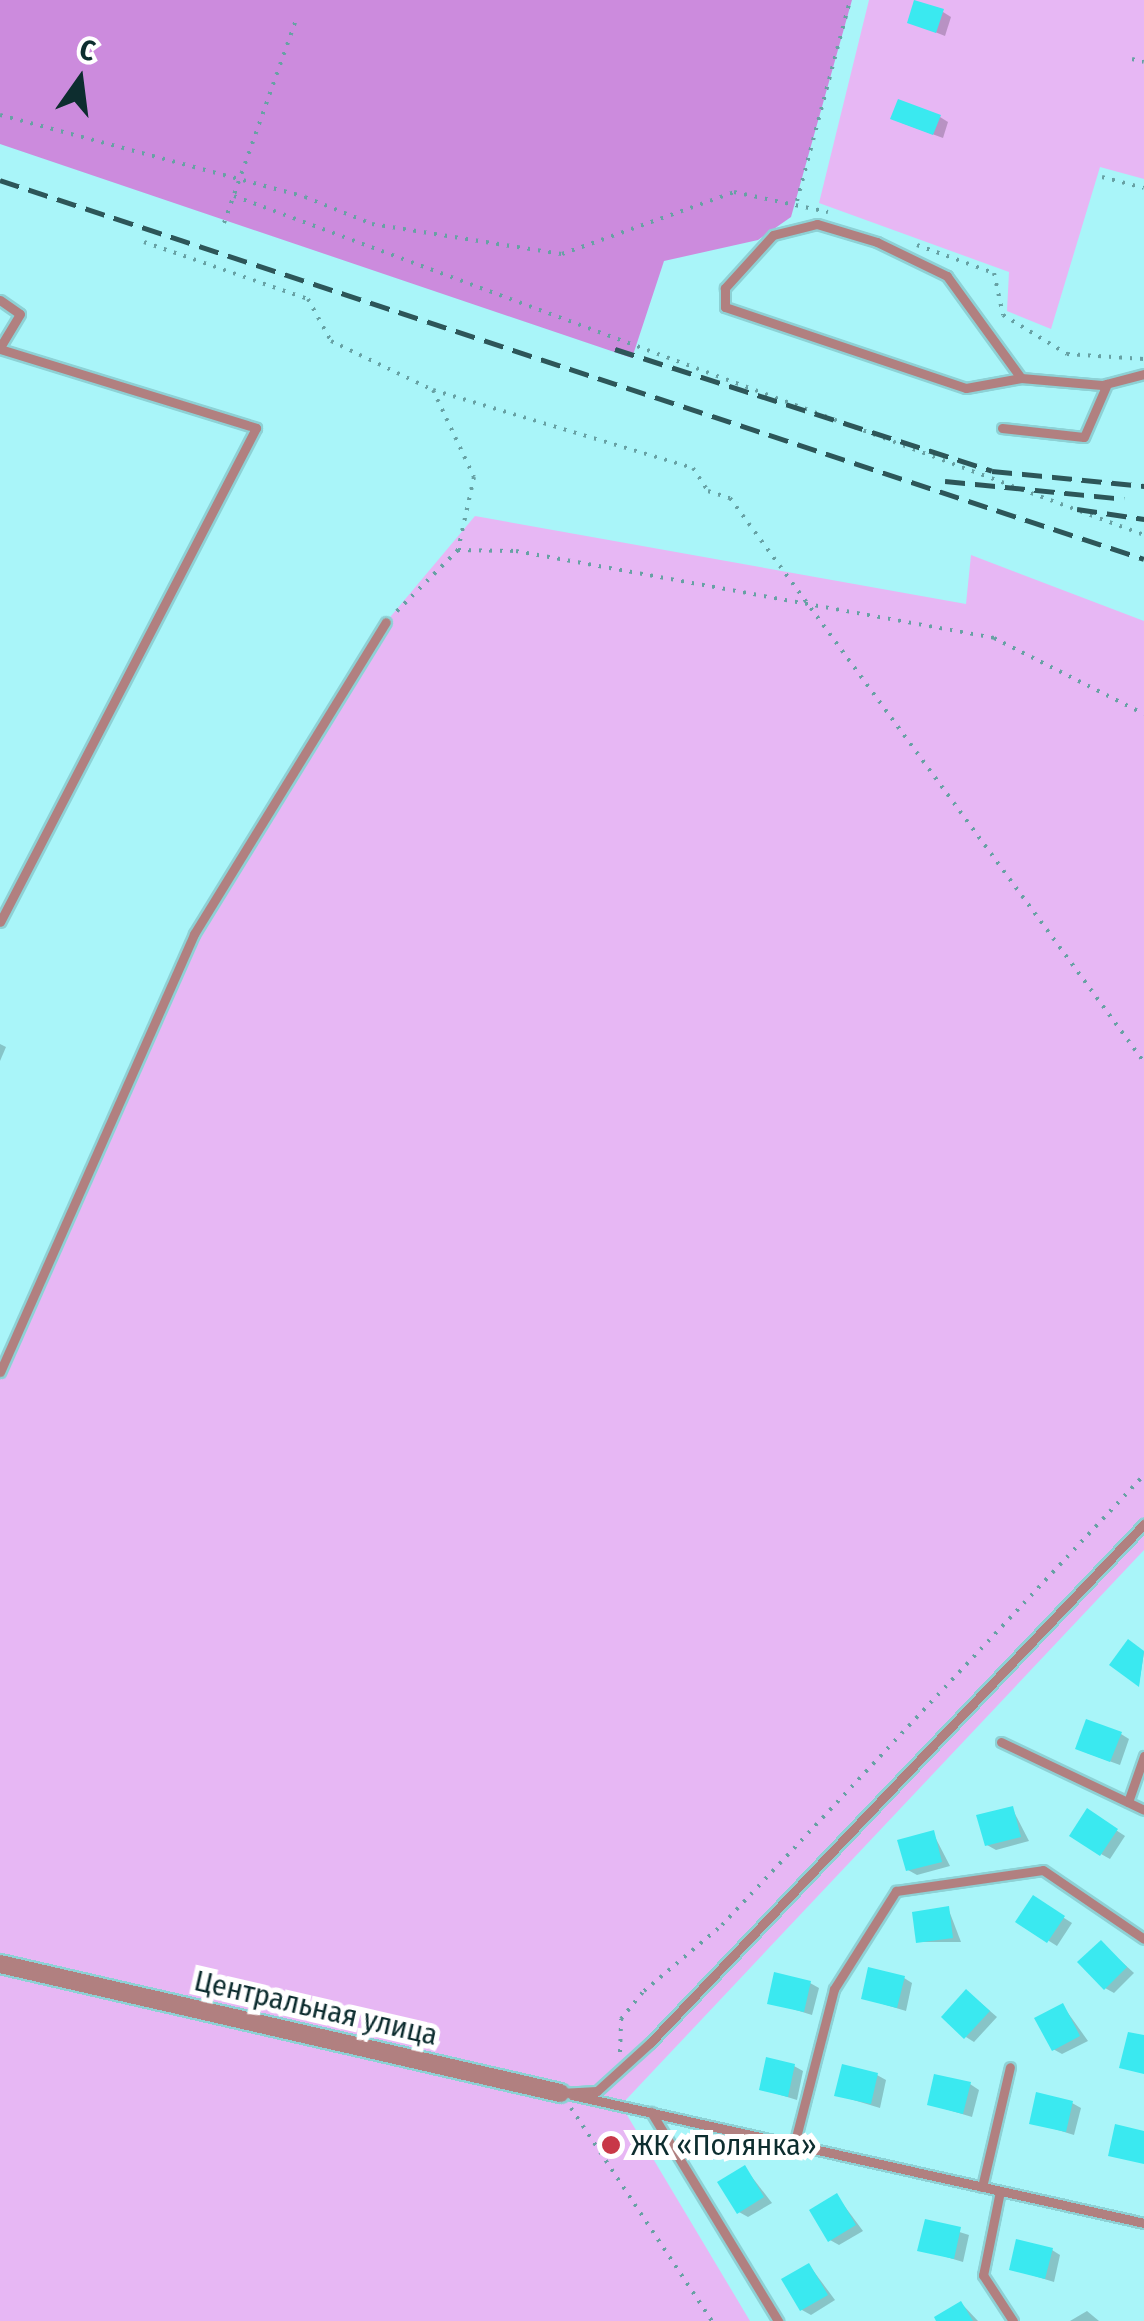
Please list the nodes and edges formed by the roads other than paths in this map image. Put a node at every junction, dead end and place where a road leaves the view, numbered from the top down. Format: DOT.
graph roads {
  1 [pos="0,300"];
  2 [pos="0,348"];
  3 [pos="1144,374"];
  4 [pos="1021,378"];
  5 [pos="1107,384"];
  6 [pos="1002,428"];
  7 [pos="386,622"];
  8 [pos="0,922"];
  9 [pos="0,1372"];
  10 [pos="1144,1524"];
  11 [pos="1001,1742"];
  12 [pos="1144,1756"];
  13 [pos="1128,1802"];
  14 [pos="1144,1810"];
  15 [pos="1144,1939"];
  16 [pos="0,1964"];
  17 [pos="1010,2067"];
  18 [pos="560,2093"];
  19 [pos="651,2112"];
  20 [pos="794,2145"];
  21 [pos="982,2187"];
  22 [pos="1000,2192"];
  23 [pos="1144,2223"];
  24 [pos="778,2321"];
  25 [pos="1013,2321"];
  1 -- 2 [label="lane"];
  2 -- 8 [label="lane"];
  3 -- 5 [label="lane"];
  4 -- 4 [label="lane"];
  4 -- 5 [label="lane"];
  5 -- 6 [label="lane"];
  7 -- 9 [label="lane"];
  10 -- 18 [label="lane"];
  11 -- 13 [label="lane"];
  12 -- 13 [label="lane"];
  13 -- 14 [label="lane"];
  15 -- 20 [label="lane"];
  16 -- 18 [label="street, Центральная улица"];
  17 -- 21 [label="lane"];
  18 -- 19 [label="lane, Центральная улица"];
  19 -- 20 [label="lane, Центральная улица"];
  19 -- 24 [label="lane"];
  20 -- 21 [label="lane, Центральная улица"];
  21 -- 22 [label="lane, Центральная улица"];
  22 -- 23 [label="lane, Центральная улица"];
  22 -- 25 [label="lane"];
}
